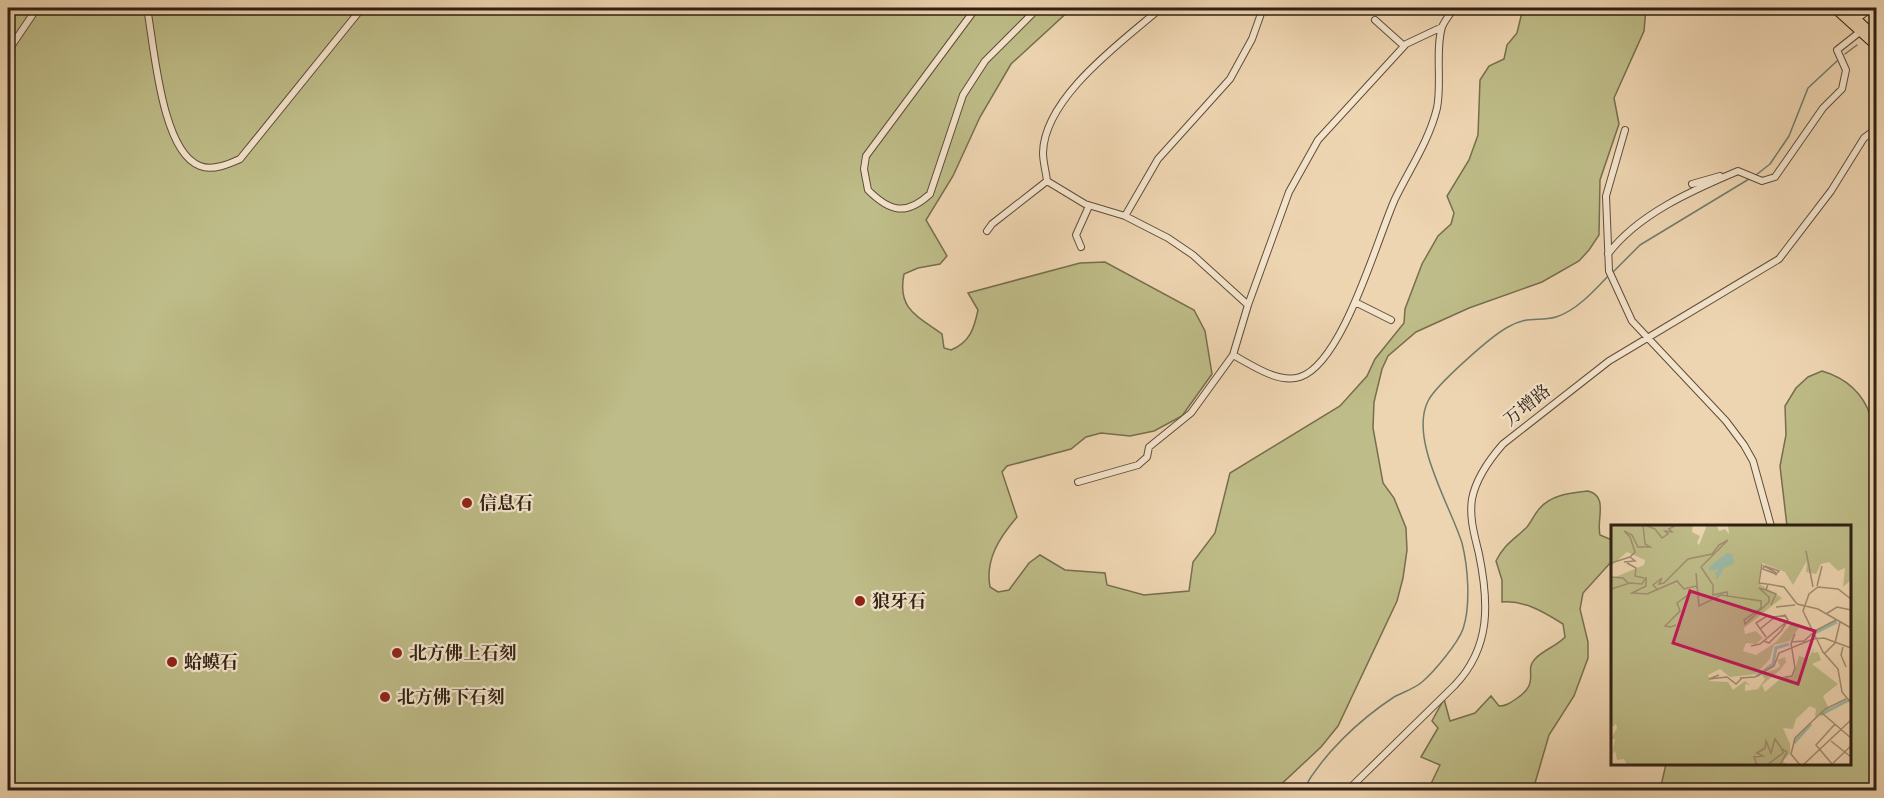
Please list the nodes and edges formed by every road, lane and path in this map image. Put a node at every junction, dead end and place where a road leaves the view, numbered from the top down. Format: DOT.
graph roads {
  1 [pos="28,8"];
  2 [pos="147,8"];
  3 [pos="362,8"];
  4 [pos="976,8"];
  5 [pos="1038,8"];
  6 [pos="1161,8"];
  7 [pos="1263,8"];
  8 [pos="1455,8"];
  9 [pos="1834,8"];
  10 [pos="1845,8"];
  11 [pos="1871,8"];
  12 [pos="1857,19"];
  13 [pos="1375,20"];
  14 [pos="1442,27"];
  15 [pos="1861,31"];
  16 [pos="1876,37"];
  17 [pos="1404,46"];
  18 [pos="1876,46"];
  19 [pos="8,51"];
  20 [pos="1876,129"];
  21 [pos="1625,130"];
  22 [pos="1731,175"];
  23 [pos="1047,181"];
  24 [pos="1692,184"];
  25 [pos="1089,206"];
  26 [pos="1125,216"];
  27 [pos="987,231"];
  28 [pos="1081,247"];
  29 [pos="1608,254"];
  30 [pos="1355,302"];
  31 [pos="1248,305"];
  32 [pos="1391,320"];
  33 [pos="1647,337"];
  34 [pos="1233,355"];
  35 [pos="1078,482"];
  36 [pos="1771,525"];
  37 [pos="1348,790"];
  1 -- 19 [label="street"];
  2 -- 3 [label="street"];
  4 -- 5 [label="street"];
  6 -- 23 [label="street"];
  7 -- 26 [label="street"];
  8 -- 14 [label="street"];
  9 -- 15 [label="main road"];
  10 -- 12 [label="main road"];
  11 -- 12 [label="street"];
  12 -- 16 [label="main road"];
  13 -- 17 [label="street"];
  14 -- 17 [label="street"];
  14 -- 30 [label="street"];
  15 -- 18 [label="main road"];
  15 -- 22 [label="street"];
  17 -- 31 [label="street"];
  20 -- 33 [label="street, 万增路"];
  21 -- 29 [label="street"];
  22 -- 24 [label="street"];
  22 -- 29 [label="street"];
  23 -- 25 [label="street"];
  23 -- 27 [label="street"];
  25 -- 26 [label="street"];
  25 -- 28 [label="street"];
  26 -- 31 [label="street"];
  29 -- 33 [label="street"];
  30 -- 32 [label="street"];
  30 -- 34 [label="street"];
  31 -- 34 [label="street"];
  33 -- 36 [label="street"];
  33 -- 37 [label="street, 万增路"];
  34 -- 35 [label="street"];
}
